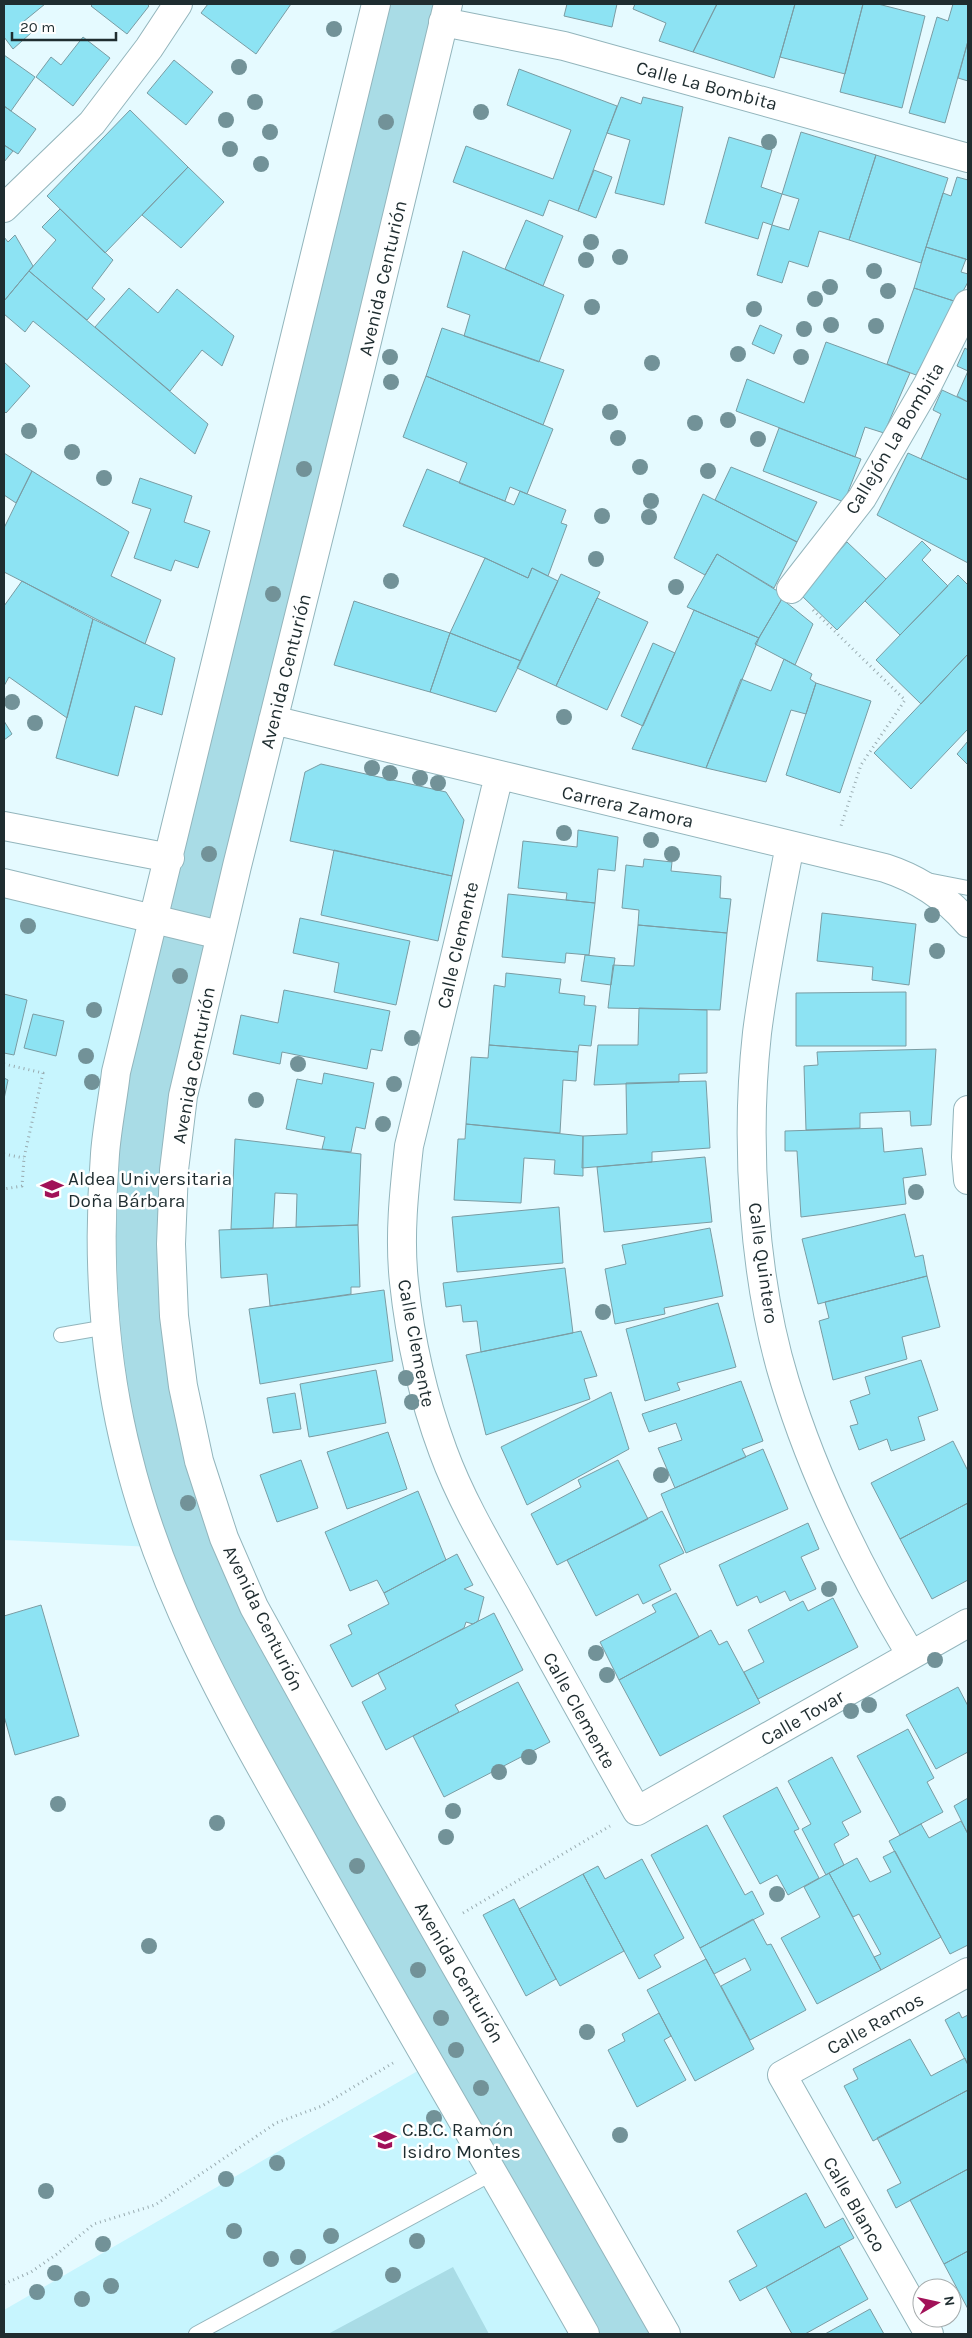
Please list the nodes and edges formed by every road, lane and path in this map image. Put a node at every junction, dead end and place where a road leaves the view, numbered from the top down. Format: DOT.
graph roads {
  1 [pos="178,4"];
  2 [pos="376,4"];
  3 [pos="446,13"];
  4 [pos="968,158"];
  5 [pos="4,208"];
  6 [pos="968,304"];
  7 [pos="791,589"];
  8 [pos="273,720"];
  9 [pos="499,775"];
  10 [pos="4,826"];
  11 [pos="790,845"];
  12 [pos="831,855"];
  13 [pos="170,858"];
  14 [pos="912,877"];
  15 [pos="4,883"];
  16 [pos="968,888"];
  17 [pos="154,919"];
  18 [pos="968,923"];
  19 [pos="220,935"];
  20 [pos="4,1064"];
  21 [pos="968,1110"];
  22 [pos="4,1154"];
  23 [pos="24,1158"];
  24 [pos="968,1180"];
  25 [pos="4,1189"];
  26 [pos="107,1327"];
  27 [pos="62,1334"];
  28 [pos="968,1623"];
  29 [pos="911,1655"];
  30 [pos="637,1811"];
  31 [pos="435,1929"];
  32 [pos="968,1972"];
  33 [pos="421,2048"];
  34 [pos="782,2074"];
  35 [pos="493,2173"];
  36 [pos="4,2284"];
  37 [pos="196,2334"];
  38 [pos="585,2334"];
  39 [pos="666,2334"];
  40 [pos="929,2334"];
  1 -- 5 [label="street"];
  2 -- 13 [label="street"];
  3 -- 4 [label="street, Calle La Bombita"];
  3 -- 8 [label="street, Avenida Centurión"];
  6 -- 7 [label="street, Callejón La Bombita"];
  7 -- 12 [label="path"];
  8 -- 9 [label="street, Carrera Zamora"];
  8 -- 19 [label="street, Avenida Centurión"];
  9 -- 11 [label="street, Carrera Zamora"];
  9 -- 30 [label="street, Calle Clemente"];
  10 -- 13 [label="street"];
  11 -- 12 [label="street, Carrera Zamora"];
  11 -- 29 [label="street, Calle Quintero"];
  12 -- 14 [label="street, Carrera Zamora"];
  13 -- 17 [label="street"];
  14 -- 16 [label="lane"];
  14 -- 18 [label="street, Carrera Zamora"];
  15 -- 17 [label="street"];
  17 -- 19 [label="street"];
  17 -- 26 [label="street"];
  19 -- 31 [label="street, Avenida Centurión"];
  20 -- 23 [label="path"];
  21 -- 24 [label="street"];
  22 -- 23 [label="path"];
  23 -- 25 [label="path"];
  26 -- 27 [label="lane"];
  26 -- 33 [label="street"];
  28 -- 29 [label="street, Calle Tovar"];
  29 -- 30 [label="street, Calle Tovar"];
  30 -- 31 [label="path"];
  31 -- 39 [label="street, Avenida Centurión"];
  32 -- 34 [label="street, Calle Ramos"];
  33 -- 35 [label="street"];
  33 -- 36 [label="path"];
  34 -- 40 [label="street, Calle Blanco"];
  35 -- 37 [label="lane"];
  35 -- 38 [label="street"];
}
